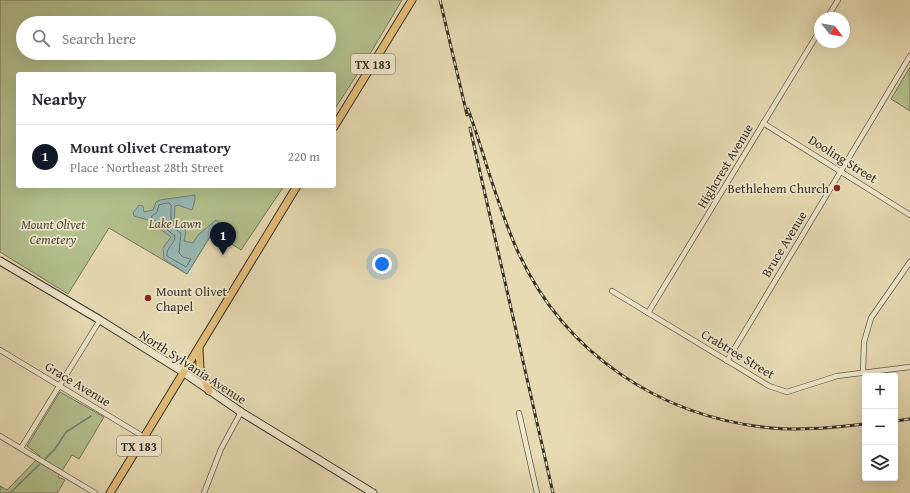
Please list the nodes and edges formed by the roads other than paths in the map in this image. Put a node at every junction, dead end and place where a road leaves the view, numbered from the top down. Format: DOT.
graph roads {
  1 [pos="412,0"];
  2 [pos="838,0"];
  3 [pos="831,12"];
  4 [pos="814,40"];
  5 [pos="910,56"];
  6 [pos="763,123"];
  7 [pos="336,124"];
  8 [pos="841,171"];
  9 [pos="296,188"];
  10 [pos="910,215"];
  11 [pos="0,260"];
  12 [pos="910,262"];
  13 [pos="612,291"];
  14 [pos="648,313"];
  15 [pos="100,320"];
  16 [pos="200,345"];
  17 [pos="0,350"];
  18 [pos="727,360"];
  19 [pos="910,367"];
  20 [pos="183,372"];
  21 [pos="863,372"];
  22 [pos="59,385"];
  23 [pos="209,390"];
  24 [pos="240,412"];
  25 [pos="519,413"];
  26 [pos="0,436"];
  27 [pos="144,437"];
  28 [pos="20,448"];
  29 [pos="95,493"];
  30 [pos="110,493"];
  31 [pos="204,493"];
  32 [pos="373,493"];
  33 [pos="537,493"];
  1 -- 7 [label="main road, TX 183"];
  2 -- 3 [label="street"];
  4 -- 6 [label="street, Highcrest Avenue"];
  5 -- 8 [label="street, Bruce Avenue"];
  6 -- 8 [label="street, Dooling Street"];
  6 -- 14 [label="street, Highcrest Avenue"];
  8 -- 10 [label="street, Dooling Street"];
  8 -- 18 [label="street, Bruce Avenue"];
  9 -- 16 [label="main road, TX 183"];
  11 -- 15 [label="main road, North Sylvania Avenue"];
  12 -- 21 [label="street"];
  13 -- 14 [label="street, Crabtree Street"];
  14 -- 18 [label="street, Crabtree Street"];
  15 -- 20 [label="main road, North Sylvania Avenue"];
  15 -- 22 [label="street"];
  16 -- 20 [label="main road, TX 183"];
  16 -- 23 [label="main road"];
  17 -- 22 [label="street, Grace Avenue"];
  18 -- 21 [label="street, Crabtree Street"];
  19 -- 21 [label="street, Crabtree Street"];
  20 -- 23 [label="main road, North Sylvania Avenue"];
  20 -- 27 [label="main road, TX 183"];
  22 -- 27 [label="street, Grace Avenue"];
  22 -- 28 [label="street"];
  23 -- 24 [label="main road, North Sylvania Avenue"];
  24 -- 31 [label="street"];
  24 -- 32 [label="main road, North Sylvania Avenue"];
  25 -- 33 [label="street"];
  26 -- 28 [label="street"];
  27 -- 30 [label="main road, TX 183"];
  28 -- 29 [label="street"];
}
